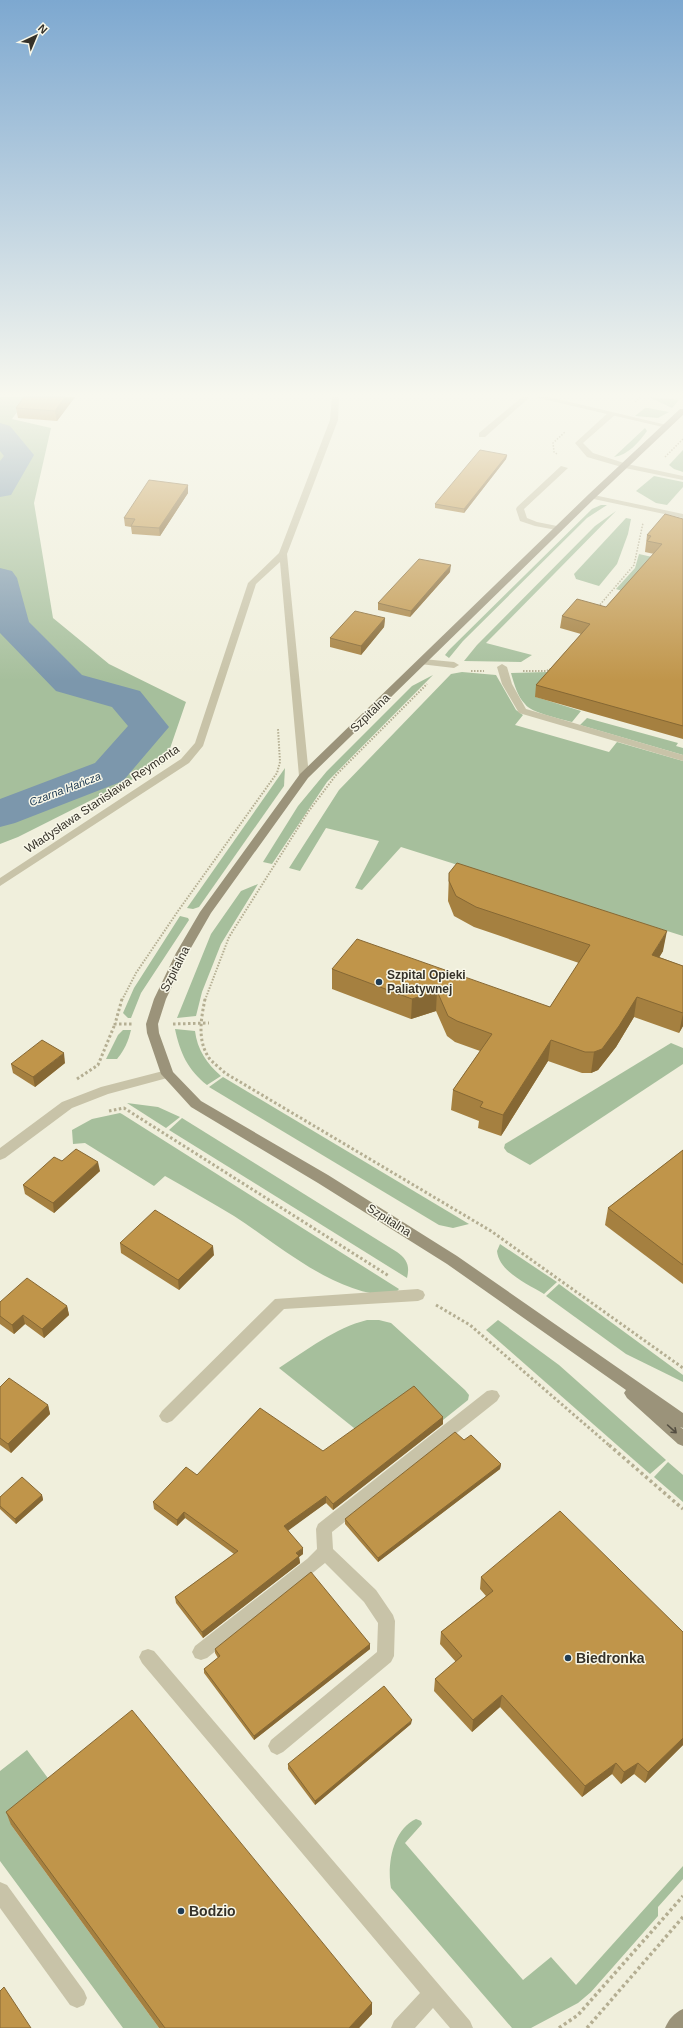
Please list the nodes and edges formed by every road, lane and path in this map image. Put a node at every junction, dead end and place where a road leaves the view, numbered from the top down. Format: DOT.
graph roads {
  1 [pos="306,492"];
  2 [pos="539,492"];
  3 [pos="597,492"];
  4 [pos="592,496"];
  5 [pos="631,505"];
  6 [pos="638,514"];
  7 [pos="683,516"];
  8 [pos="643,522"];
  9 [pos="559,529"];
  10 [pos="283,554"];
  11 [pos="598,611"];
  12 [pos="423,662"];
  13 [pos="450,666"];
  14 [pos="502,667"];
  15 [pos="278,728"];
  16 [pos="683,758"];
  17 [pos="304,776"];
  18 [pos="0,883"];
  19 [pos="200,1023"];
  20 [pos="115,1024"];
  21 [pos="152,1024"];
  22 [pos="209,1024"];
  23 [pos="167,1074"];
  24 [pos="72,1083"];
  25 [pos="100,1112"];
  26 [pos="0,1156"];
  27 [pos="418,1295"];
  28 [pos="591,1356"];
  29 [pos="683,1368"];
  30 [pos="492,1396"];
  31 [pos="167,1416"];
  32 [pos="683,1421"];
  33 [pos="683,1439"];
  34 [pos="683,1509"];
  35 [pos="325,1552"];
  36 [pos="201,1652"];
  37 [pos="148,1657"];
  38 [pos="277,1746"];
  39 [pos="0,1892"];
  40 [pos="683,1896"];
  41 [pos="683,1917"];
  42 [pos="433,1993"];
  43 [pos="78,1998"];
  44 [pos="683,2019"];
  45 [pos="401,2028"];
  46 [pos="463,2028"];
  47 [pos="559,2028"];
  48 [pos="587,2028"];
  49 [pos="675,2028"];
  1 -- 10 [label="street, Władysława Stanisława Reymonta"];
  2 -- 9 [label="street"];
  3 -- 4 [label="street, Szpitalna"];
  4 -- 5 [label="street"];
  4 -- 9 [label="street, Szpitalna"];
  5 -- 6 [label="street"];
  5 -- 7 [label="street"];
  8 -- 11 [label="path"];
  9 -- 12 [label="street, Szpitalna"];
  10 -- 17 [label="street, Władysława Stanisława Reymonta"];
  10 -- 18 [label="street, Władysława Stanisława Reymonta"];
  12 -- 13 [label="street"];
  12 -- 17 [label="street, Szpitalna"];
  13 -- 19 [label="path"];
  14 -- 16 [label="street"];
  15 -- 20 [label="path"];
  17 -- 21 [label="street, Szpitalna"];
  19 -- 21 [label="path"];
  19 -- 22 [label="path"];
  19 -- 29 [label="path"];
  20 -- 21 [label="path"];
  20 -- 24 [label="path"];
  21 -- 23 [label="street, Szpitalna"];
  23 -- 26 [label="street"];
  23 -- 28 [label="street, Szpitalna"];
  25 -- 27 [label="path"];
  27 -- 31 [label="street"];
  27 -- 34 [label="path"];
  28 -- 32 [label="street, Szpitalna"];
  28 -- 33 [label="street, Szpitalna, one-way"];
  30 -- 35 [label="street"];
  35 -- 36 [label="street"];
  35 -- 38 [label="street"];
  37 -- 42 [label="street"];
  39 -- 43 [label="street"];
  40 -- 47 [label="path"];
  41 -- 48 [label="path"];
  42 -- 45 [label="street"];
  42 -- 46 [label="street"];
  44 -- 49 [label="street"];
}
